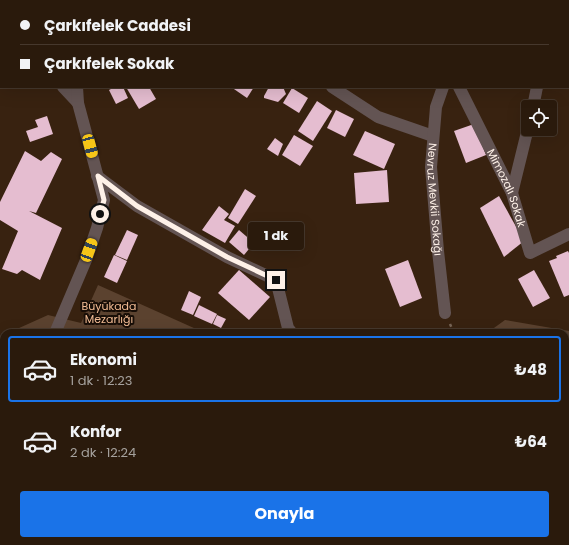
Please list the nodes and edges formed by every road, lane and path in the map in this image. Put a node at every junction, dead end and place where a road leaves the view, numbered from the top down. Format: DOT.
graph roads {
  1 [pos="64,88"];
  2 [pos="77,88"];
  3 [pos="334,88"];
  4 [pos="443,88"];
  5 [pos="460,88"];
  6 [pos="537,88"];
  7 [pos="534,100"];
  8 [pos="78,103"];
  9 [pos="433,136"];
  10 [pos="526,136"];
  11 [pos="98,176"];
  12 [pos="512,193"];
  13 [pos="569,234"];
  14 [pos="445,313"];
  15 [pos="57,329"];
  16 [pos="289,329"];
  1 -- 8 [label="street"];
  2 -- 8 [label="street"];
  3 -- 9 [label="street"];
  4 -- 9 [label="street, Nevruz Mevkii Sokağı"];
  5 -- 12 [label="street, Mimozalı Sokak"];
  6 -- 7 [label="street"];
  8 -- 11 [label="street"];
  9 -- 14 [label="street, Nevruz Mevkii Sokağı"];
  10 -- 12 [label="street"];
  11 -- 15 [label="street"];
  11 -- 16 [label="street"];
  12 -- 13 [label="street, Mimozalı Sokak"];
}
